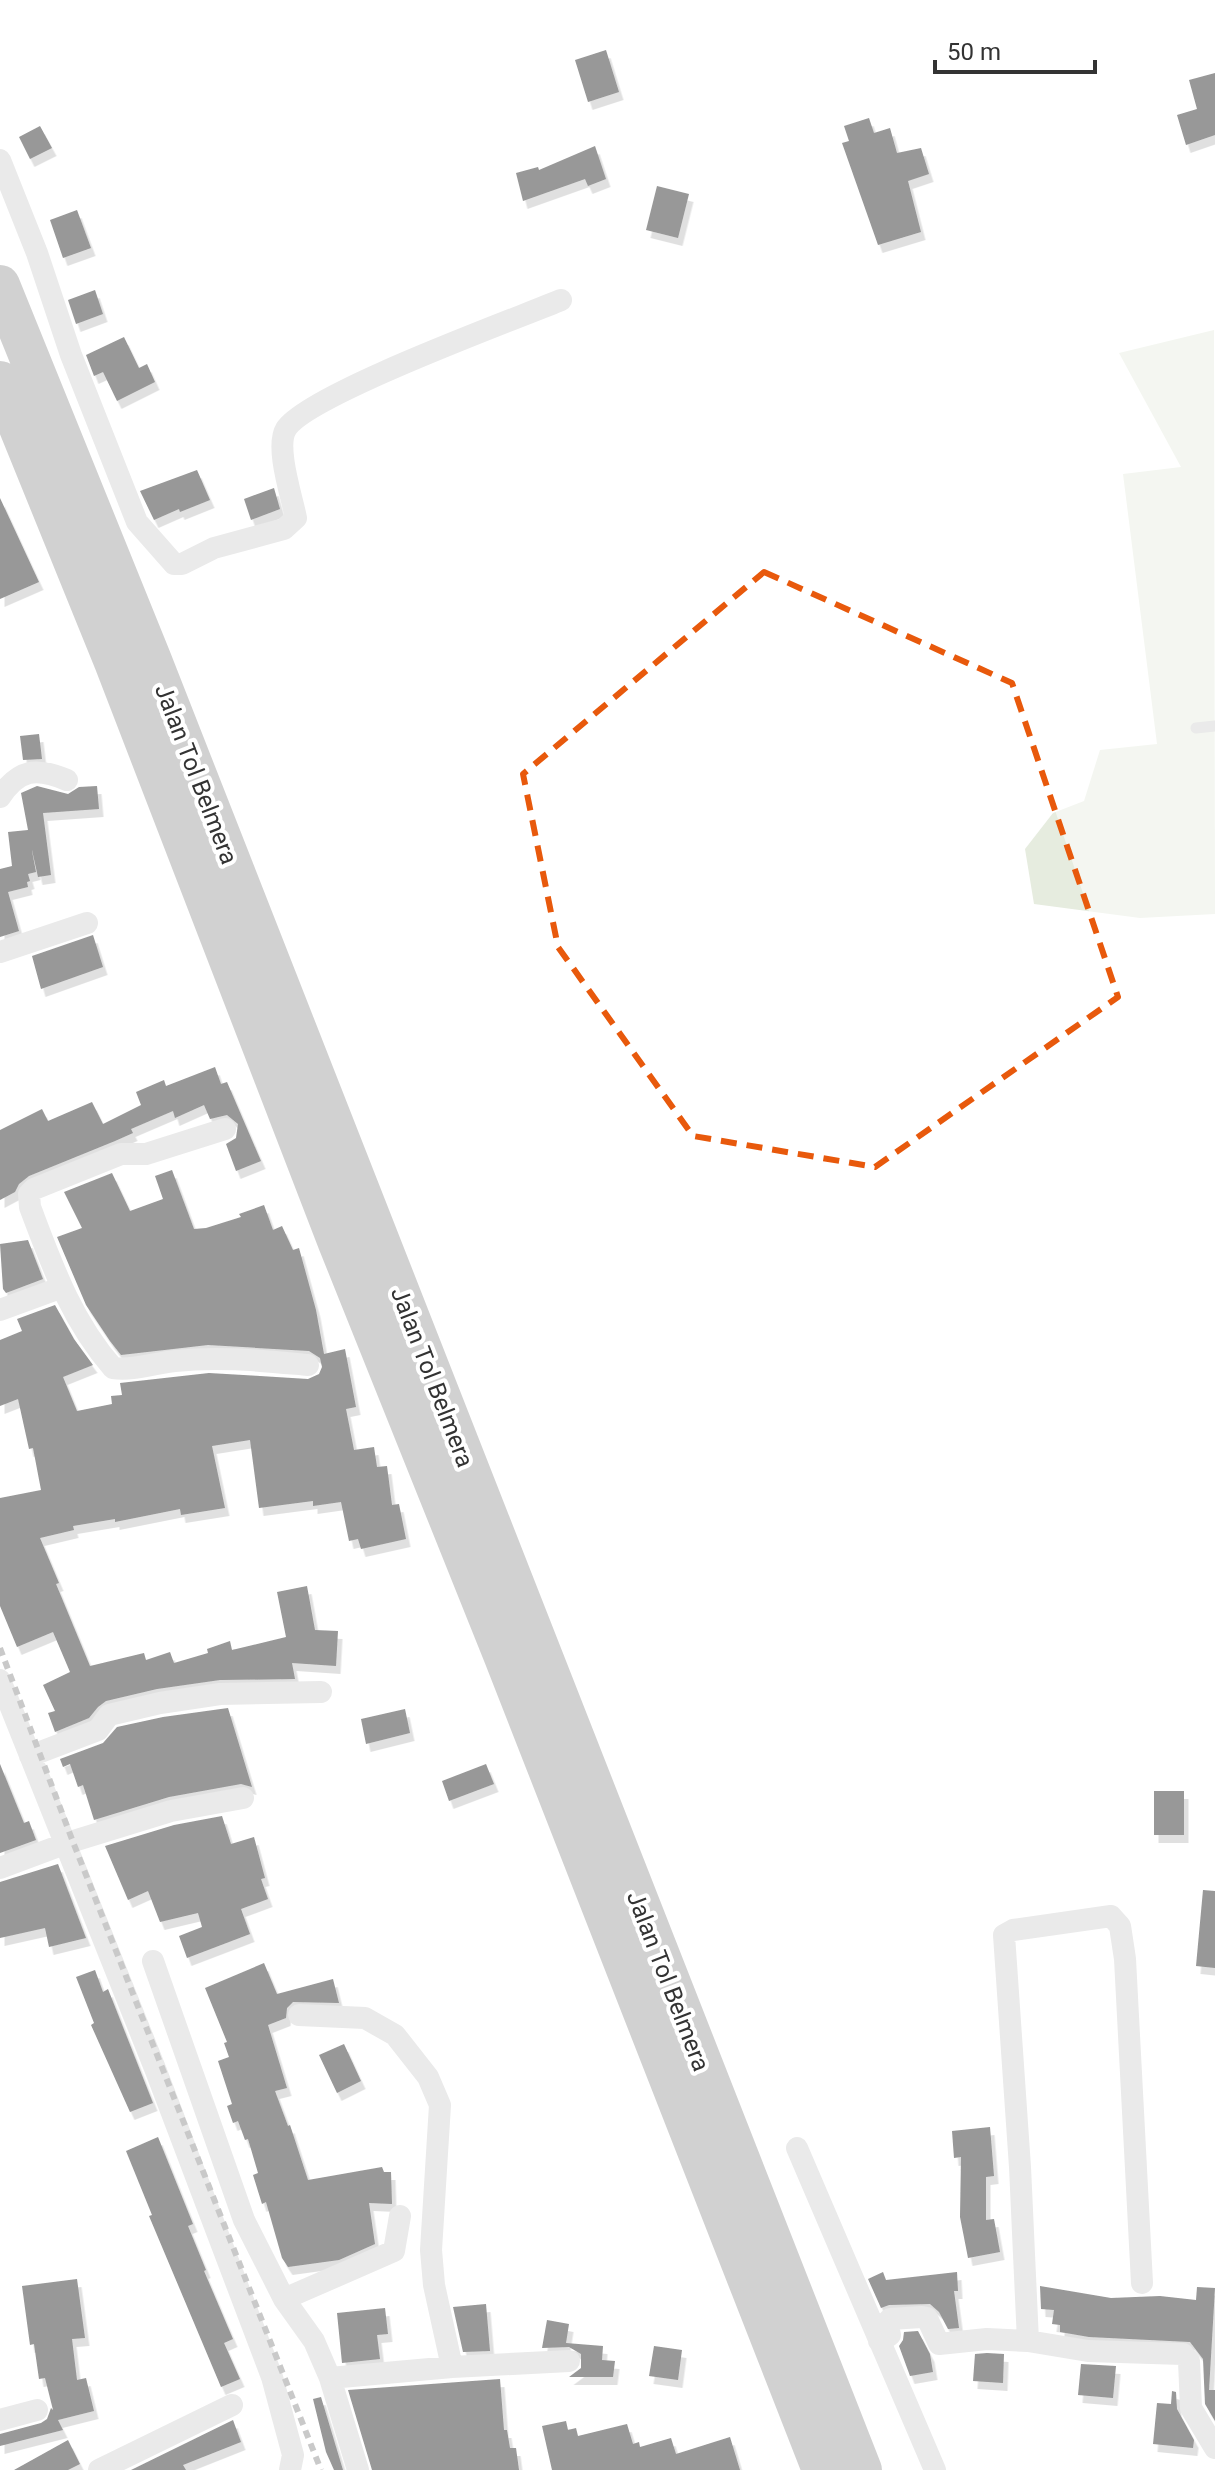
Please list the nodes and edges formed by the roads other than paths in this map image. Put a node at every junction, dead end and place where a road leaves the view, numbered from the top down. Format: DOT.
graph roads {
  1 [pos="0,160"];
  2 [pos="0,285"];
  3 [pos="561,300"];
  4 [pos="0,381"];
  5 [pos="1215,726"];
  6 [pos="1196,728"];
  7 [pos="67,780"];
  8 [pos="0,797"];
  9 [pos="87,923"];
  10 [pos="0,952"];
  11 [pos="225,1129"];
  12 [pos="60,1288"];
  13 [pos="0,1310"];
  14 [pos="308,1365"];
  15 [pos="0,1680"];
  16 [pos="321,1692"];
  17 [pos="30,1756"];
  18 [pos="243,1798"];
  19 [pos="67,1843"];
  20 [pos="0,1868"];
  21 [pos="153,1961"];
  22 [pos="299,2015"];
  23 [pos="797,2148"];
  24 [pos="400,2216"];
  25 [pos="1142,2283"];
  26 [pos="284,2299"];
  27 [pos="879,2341"];
  28 [pos="1028,2341"];
  29 [pos="569,2361"];
  30 [pos="452,2367"];
  31 [pos="330,2378"];
  32 [pos="232,2405"];
  33 [pos="37,2410"];
  34 [pos="0,2420"];
  35 [pos="1215,2448"];
  36 [pos="99,2470"];
  37 [pos="290,2470"];
  38 [pos="358,2470"];
  39 [pos="822,2470"];
  40 [pos="862,2470"];
  41 [pos="935,2470"];
  1 -- 3 [label="street"];
  2 -- 40 [label="highway, Jalan Tol Belmera"];
  4 -- 39 [label="highway, Jalan Tol Belmera"];
  5 -- 6 [label="lane"];
  7 -- 8 [label="street"];
  9 -- 10 [label="street"];
  11 -- 12 [label="street"];
  12 -- 13 [label="street"];
  12 -- 14 [label="street"];
  15 -- 17 [label="street"];
  16 -- 17 [label="street"];
  17 -- 19 [label="street"];
  18 -- 19 [label="street"];
  19 -- 20 [label="street"];
  19 -- 37 [label="street"];
  21 -- 26 [label="street"];
  22 -- 30 [label="street"];
  23 -- 27 [label="street"];
  24 -- 26 [label="street"];
  25 -- 28 [label="street"];
  26 -- 31 [label="street"];
  27 -- 28 [label="street"];
  27 -- 41 [label="street"];
  28 -- 35 [label="street"];
  29 -- 30 [label="street"];
  30 -- 31 [label="street"];
  31 -- 38 [label="street"];
  32 -- 36 [label="street"];
  33 -- 34 [label="street"];
}
